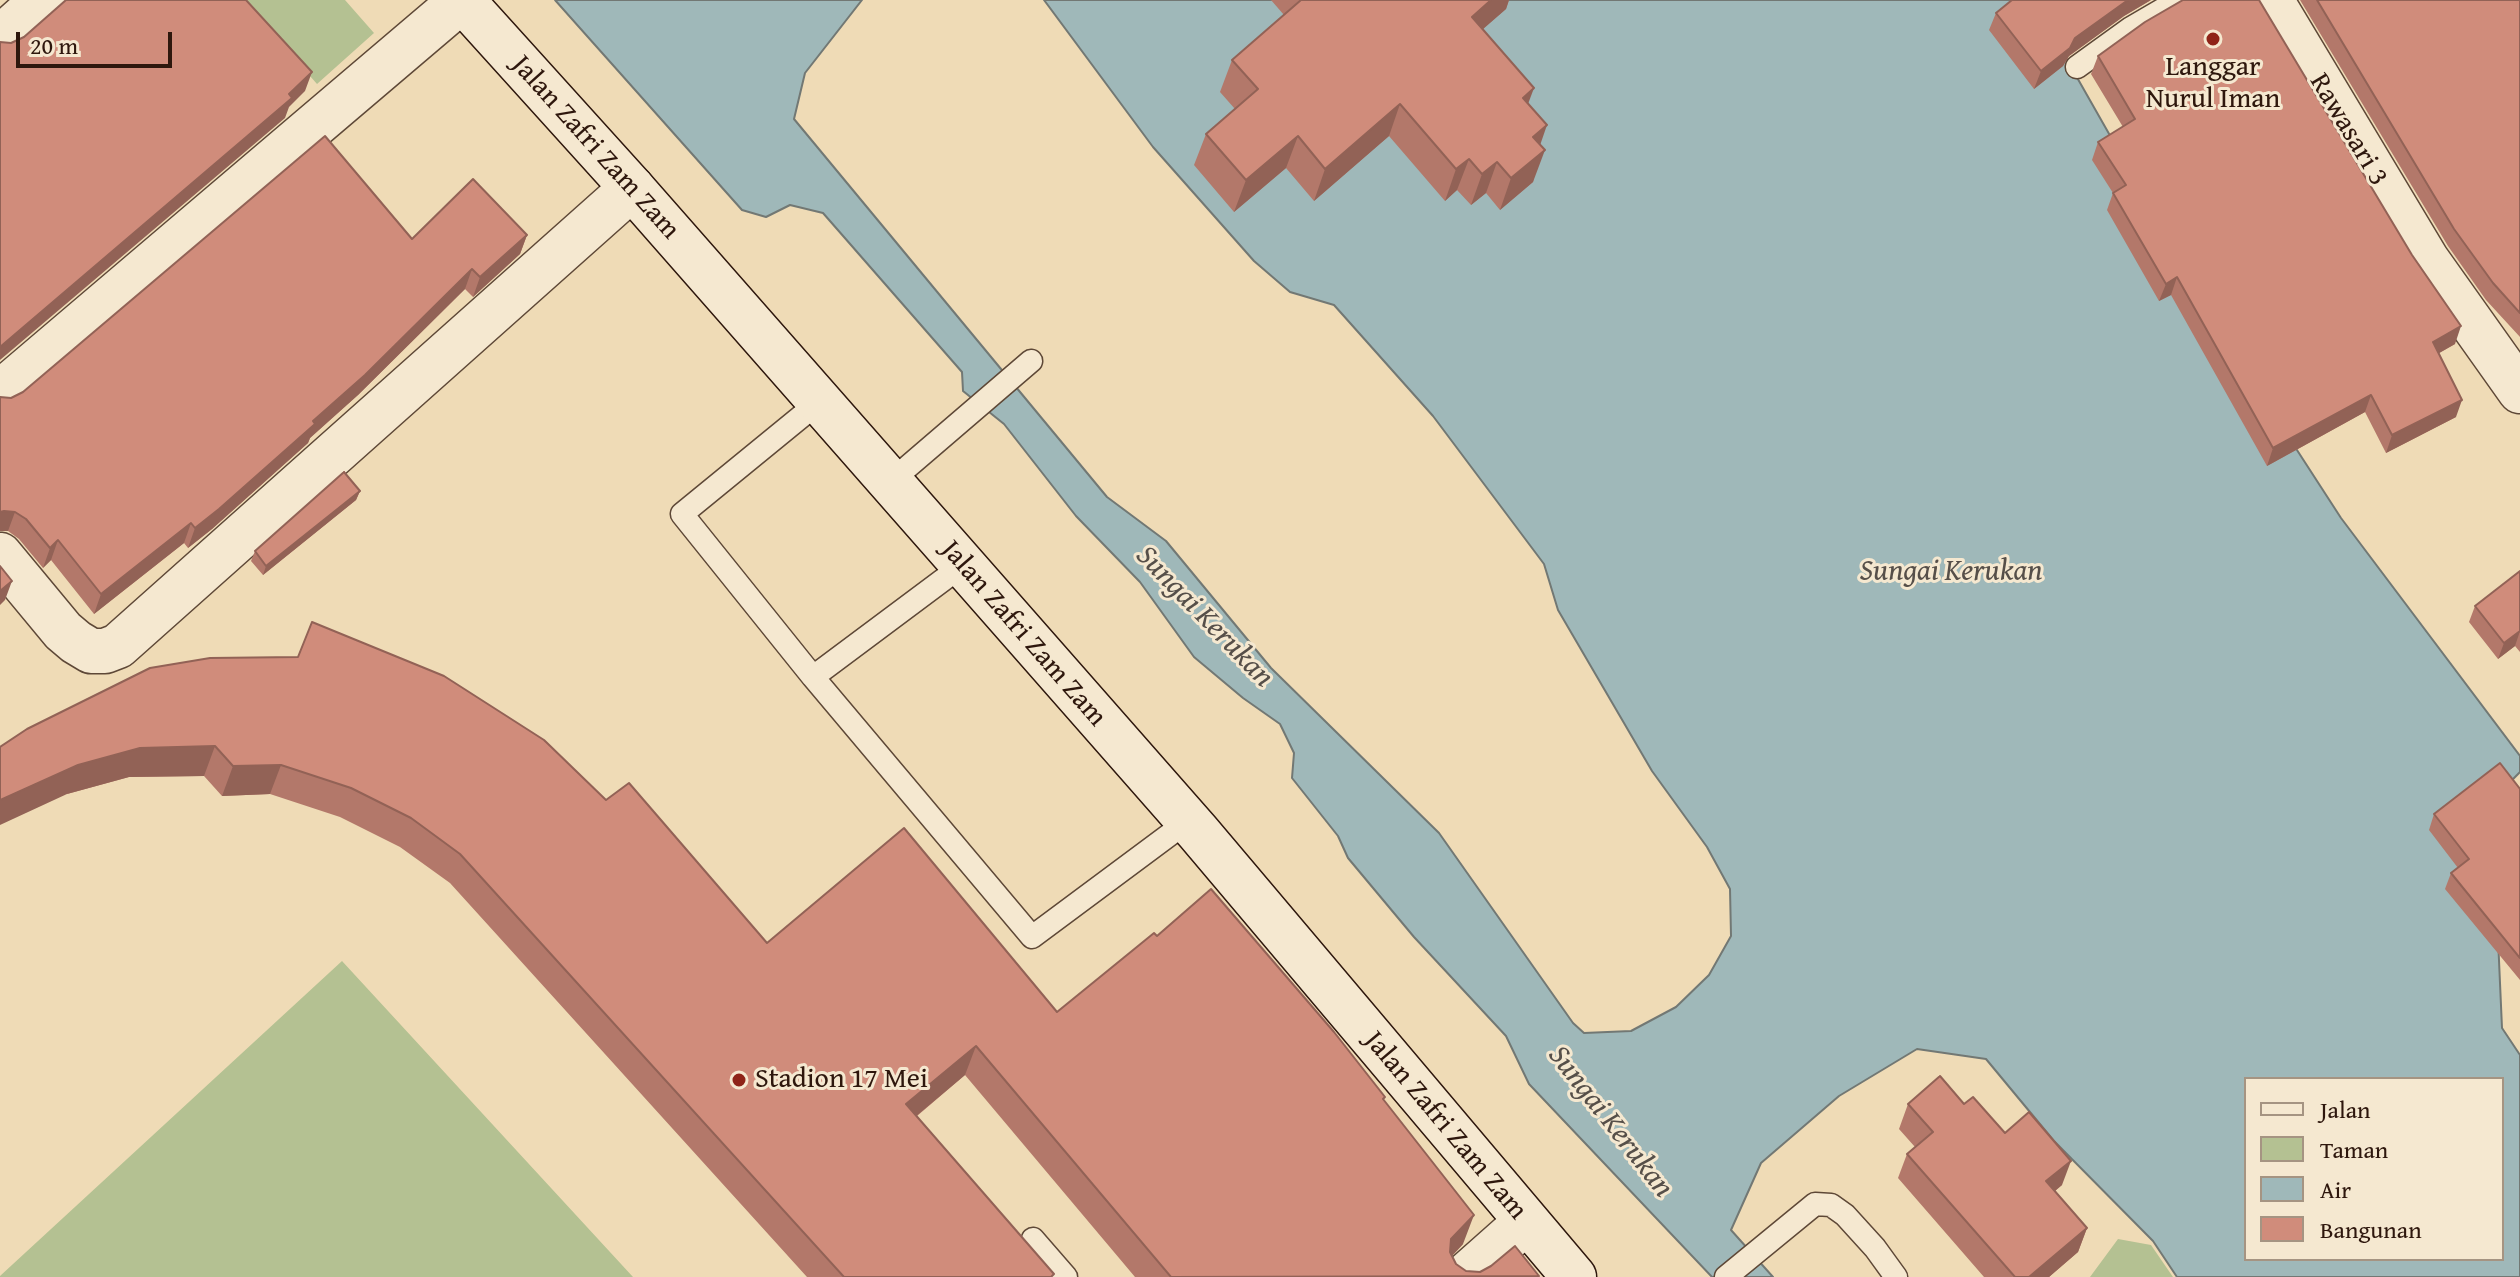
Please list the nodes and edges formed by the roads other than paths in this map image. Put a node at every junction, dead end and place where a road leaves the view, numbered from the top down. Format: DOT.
graph roads {
  1 [pos="43,0"];
  2 [pos="462,0"];
  3 [pos="2179,0"];
  4 [pos="2271,0"];
  5 [pos="0,38"];
  6 [pos="2077,67"];
  7 [pos="632,188"];
  8 [pos="1031,361"];
  9 [pos="2520,391"];
  10 [pos="0,393"];
  11 [pos="819,402"];
  12 [pos="890,482"];
  13 [pos="0,555"];
  14 [pos="963,565"];
  15 [pos="813,677"];
  16 [pos="1188,821"];
  17 [pos="1526,1222"];
  18 [pos="1033,1239"];
  19 [pos="1066,1277"];
  20 [pos="1464,1277"];
  21 [pos="1574,1277"];
  22 [pos="1726,1277"];
  23 [pos="1896,1277"];
  1 -- 5 [label="street"];
  2 -- 7 [label="street, Jalan Zafri Zam Zam"];
  2 -- 10 [label="street"];
  3 -- 6 [label="lane"];
  4 -- 9 [label="street, Rawasari 3"];
  7 -- 11 [label="street, Jalan Zafri Zam Zam"];
  7 -- 13 [label="street"];
  8 -- 12 [label="lane"];
  11 -- 12 [label="street, Jalan Zafri Zam Zam"];
  11 -- 15 [label="lane"];
  12 -- 14 [label="street, Jalan Zafri Zam Zam"];
  14 -- 15 [label="lane"];
  14 -- 16 [label="street, Jalan Zafri Zam Zam"];
  15 -- 16 [label="lane"];
  16 -- 17 [label="street, Jalan Zafri Zam Zam"];
  17 -- 20 [label="street"];
  17 -- 21 [label="street, Jalan Zafri Zam Zam"];
  18 -- 19 [label="lane"];
  22 -- 23 [label="lane"];
}
